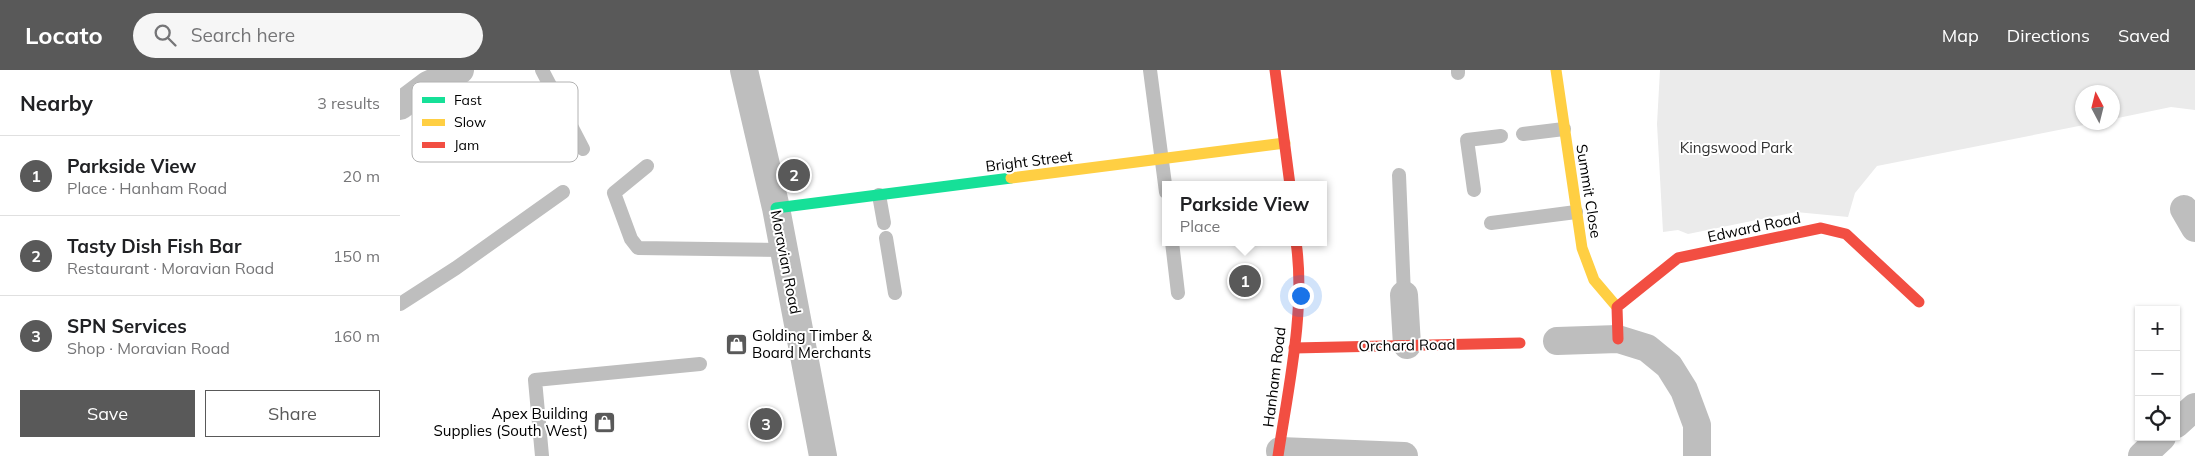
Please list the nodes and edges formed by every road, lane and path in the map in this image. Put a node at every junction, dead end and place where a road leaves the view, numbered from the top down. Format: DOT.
graph roads {
  1 [pos="460,70"];
  2 [pos="542,70"];
  3 [pos="744,70"];
  4 [pos="1150,70"];
  5 [pos="1275,70"];
  6 [pos="1556,70"];
  7 [pos="434,82"];
  8 [pos="548,82"];
  9 [pos="412,97"];
  10 [pos="400,106"];
  11 [pos="1564,129"];
  12 [pos="1523,134"];
  13 [pos="1502,136"];
  14 [pos="578,139"];
  15 [pos="1284,143"];
  16 [pos="583,149"];
  17 [pos="1162,160"];
  18 [pos="647,166"];
  19 [pos="1399,176"];
  20 [pos="1165,181"];
  21 [pos="1289,181"];
  22 [pos="1474,190"];
  23 [pos="563,192"];
  24 [pos="879,195"];
  25 [pos="776,208"];
  26 [pos="1576,212"];
  27 [pos="1491,222"];
  28 [pos="884,223"];
  29 [pos="886,238"];
  30 [pos="1172,246"];
  31 [pos="1297,246"];
  32 [pos="784,250"];
  33 [pos="895,292"];
  34 [pos="1178,293"];
  35 [pos="1404,295"];
  36 [pos="1919,302"];
  37 [pos="400,304"];
  38 [pos="1617,307"];
  39 [pos="1618,339"];
  40 [pos="1520,342"];
  41 [pos="1557,342"];
  42 [pos="1407,345"];
  43 [pos="1294,348"];
  44 [pos="700,364"];
  45 [pos="2195,407"];
  46 [pos="2180,420"];
  47 [pos="2158,441"];
  48 [pos="1279,454"];
  49 [pos="542,456"];
  50 [pos="822,456"];
  51 [pos="1404,456"];
  52 [pos="1696,456"];
  53 [pos="2142,456"];
  1 -- 7 [label="street"];
  2 -- 8 [label="lane"];
  3 -- 25 [label="street, Moravian Road"];
  4 -- 17 [label="lane"];
  5 -- 15 [label="street"];
  6 -- 11 [label="street, Summit Close"];
  9 -- 10 [label="street"];
  11 -- 12 [label="lane"];
  11 -- 26 [label="street, Summit Close"];
  13 -- 22 [label="lane"];
  14 -- 16 [label="lane"];
  15 -- 17 [label="street, Bright Street"];
  15 -- 21 [label="street"];
  17 -- 20 [label="lane"];
  17 -- 24 [label="street, Bright Street"];
  18 -- 32 [label="lane"];
  19 -- 35 [label="lane"];
  23 -- 37 [label="lane"];
  24 -- 25 [label="street, Bright Street"];
  24 -- 28 [label="lane"];
  25 -- 32 [label="street, Moravian Road"];
  26 -- 27 [label="lane"];
  26 -- 38 [label="street, Summit Close"];
  29 -- 33 [label="lane"];
  30 -- 34 [label="lane"];
  31 -- 43 [label="street, Hanham Road"];
  32 -- 50 [label="street, Moravian Road"];
  35 -- 42 [label="street"];
  36 -- 38 [label="street, Edward Road"];
  38 -- 39 [label="street"];
  39 -- 41 [label="street"];
  39 -- 52 [label="street"];
  40 -- 42 [label="street, Orchard Road"];
  42 -- 43 [label="street, Orchard Road"];
  43 -- 48 [label="street, Hanham Road"];
  44 -- 49 [label="lane"];
  45 -- 46 [label="street"];
  47 -- 53 [label="street"];
  48 -- 51 [label="street"];
}
